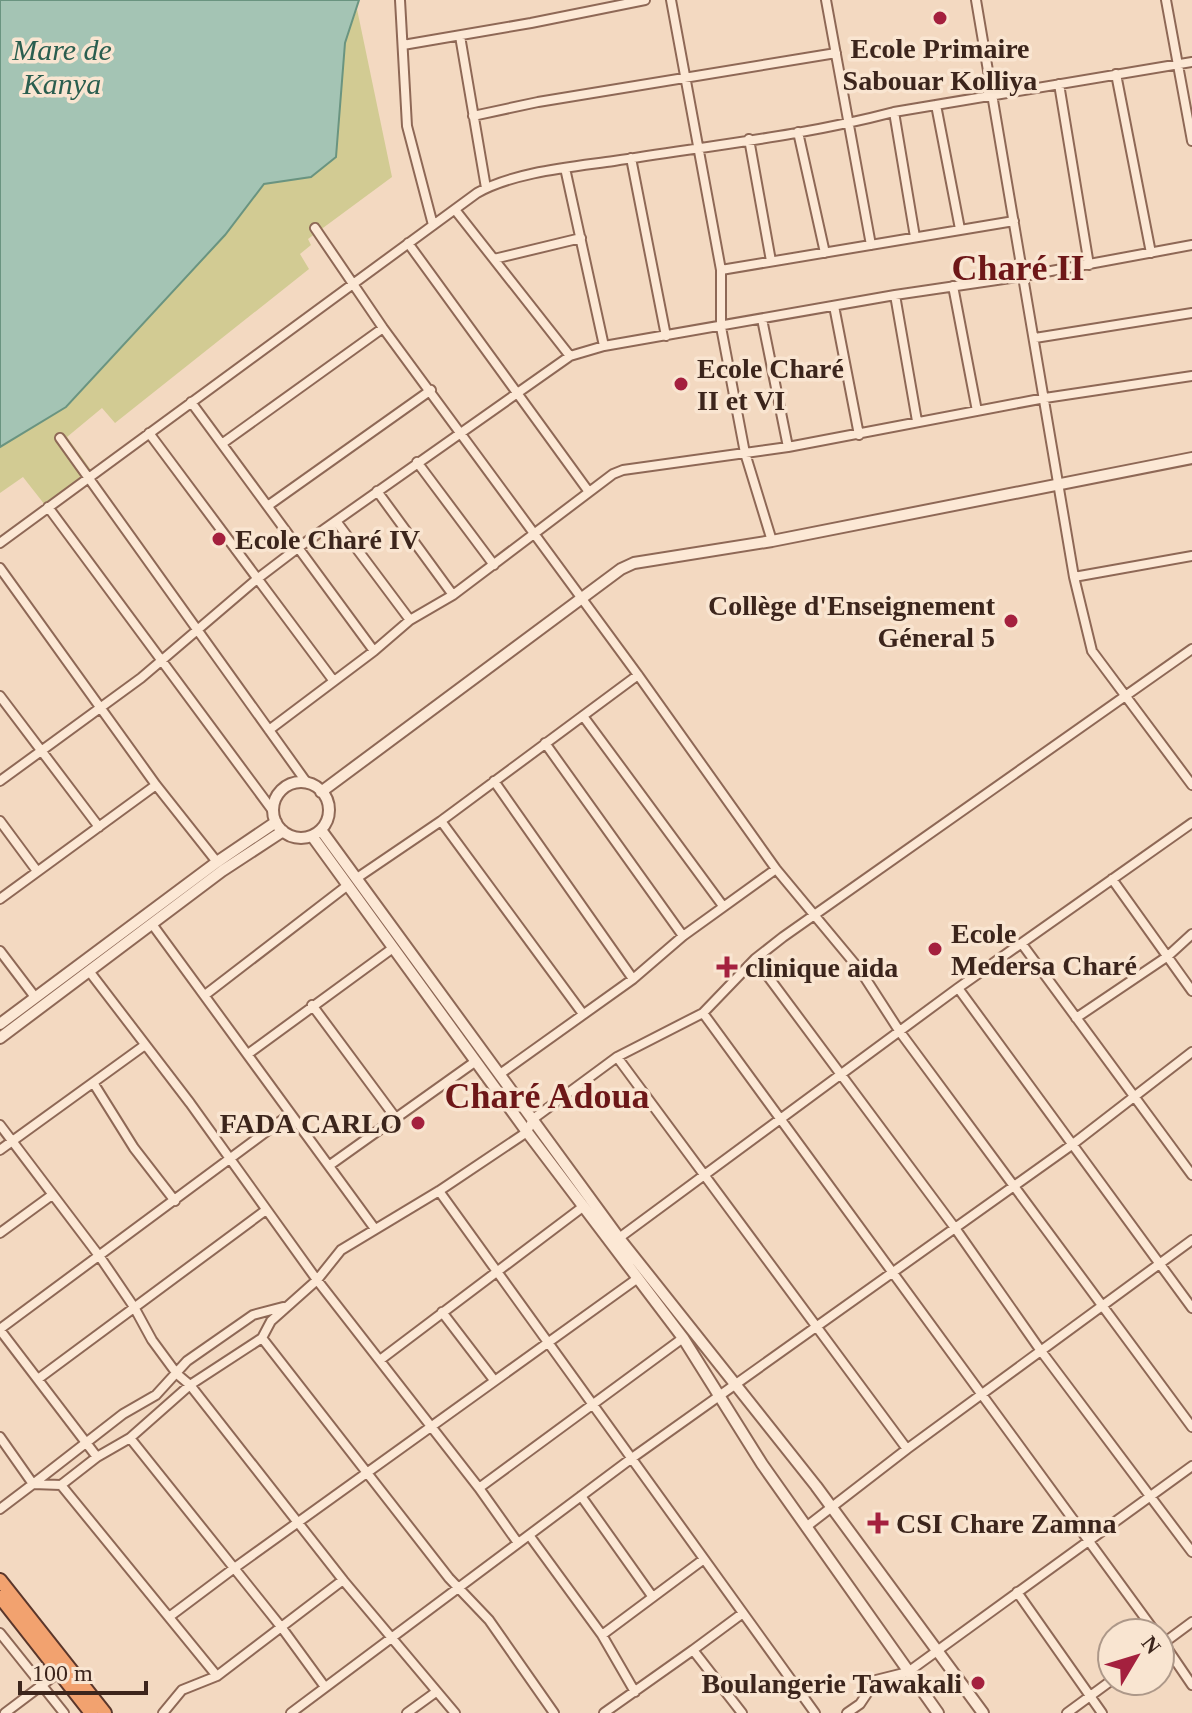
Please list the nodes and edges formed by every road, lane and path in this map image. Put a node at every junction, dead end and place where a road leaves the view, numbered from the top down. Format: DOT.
graph roads {
  1 [pos="400,0"];
  2 [pos="645,0"];
  3 [pos="671,0"];
  4 [pos="826,0"];
  5 [pos="976,0"];
  6 [pos="1166,0"];
  7 [pos="460,36"];
  8 [pos="403,45"];
  9 [pos="836,53"];
  10 [pos="1192,62"];
  11 [pos="1177,65"];
  12 [pos="1116,74"];
  13 [pos="684,77"];
  14 [pos="1059,84"];
  15 [pos="993,97"];
  16 [pos="936,105"];
  17 [pos="894,112"];
  18 [pos="473,116"];
  19 [pos="849,124"];
  20 [pos="798,132"];
  21 [pos="749,139"];
  22 [pos="1192,141"];
  23 [pos="697,148"];
  24 [pos="631,158"];
  25 [pos="565,168"];
  26 [pos="486,188"];
  27 [pos="456,211"];
  28 [pos="1014,221"];
  29 [pos="433,225"];
  30 [pos="315,228"];
  31 [pos="960,229"];
  32 [pos="915,237"];
  33 [pos="581,238"];
  34 [pos="408,243"];
  35 [pos="871,245"];
  36 [pos="1192,245"];
  37 [pos="825,253"];
  38 [pos="1151,253"];
  39 [pos="494,259"];
  40 [pos="771,261"];
  41 [pos="1089,265"];
  42 [pos="721,270"];
  43 [pos="1024,276"];
  44 [pos="352,284"];
  45 [pos="953,286"];
  46 [pos="895,295"];
  47 [pos="834,306"];
  48 [pos="1192,313"];
  49 [pos="762,319"];
  50 [pos="721,327"];
  51 [pos="383,328"];
  52 [pos="666,336"];
  53 [pos="1035,338"];
  54 [pos="604,346"];
  55 [pos="570,356"];
  56 [pos="1192,376"];
  57 [pos="431,390"];
  58 [pos="515,393"];
  59 [pos="1045,398"];
  60 [pos="191,402"];
  61 [pos="977,411"];
  62 [pos="917,421"];
  63 [pos="460,431"];
  64 [pos="149,433"];
  65 [pos="859,435"];
  66 [pos="60,438"];
  67 [pos="223,443"];
  68 [pos="788,447"];
  69 [pos="745,453"];
  70 [pos="1192,458"];
  71 [pos="417,462"];
  72 [pos="88,478"];
  73 [pos="1060,485"];
  74 [pos="377,491"];
  75 [pos="589,492"];
  76 [pos="269,505"];
  77 [pos="48,507"];
  78 [pos="336,521"];
  79 [pos="535,535"];
  80 [pos="772,541"];
  81 [pos="0,543"];
  82 [pos="299,547"];
  83 [pos="1192,556"];
  84 [pos="494,565"];
  85 [pos="0,568"];
  86 [pos="1074,577"];
  87 [pos="257,579"];
  88 [pos="453,595"];
  89 [pos="581,600"];
  90 [pos="410,620"];
  91 [pos="197,629"];
  92 [pos="1192,649"];
  93 [pos="374,651"];
  94 [pos="162,660"];
  95 [pos="638,675"];
  96 [pos="333,680"];
  97 [pos="0,696"];
  98 [pos="1127,696"];
  99 [pos="101,706"];
  100 [pos="583,716"];
  101 [pos="269,730"];
  102 [pos="545,743"];
  103 [pos="41,751"];
  104 [pos="0,781"];
  105 [pos="494,781"];
  106 [pos="307,783"];
  107 [pos="156,785"];
  108 [pos="1192,785"];
  109 [pos="321,792"];
  110 [pos="0,821"];
  111 [pos="277,821"];
  112 [pos="441,821"];
  113 [pos="1192,823"];
  114 [pos="99,827"];
  115 [pos="316,833"];
  116 [pos="217,862"];
  117 [pos="776,869"];
  118 [pos="37,871"];
  119 [pos="1112,879"];
  120 [pos="352,881"];
  121 [pos="0,899"];
  122 [pos="723,906"];
  123 [pos="814,916"];
  124 [pos="152,924"];
  125 [pos="1192,934"];
  126 [pos="683,936"];
  127 [pos="1022,944"];
  128 [pos="393,948"];
  129 [pos="0,951"];
  130 [pos="1168,956"];
  131 [pos="755,959"];
  132 [pos="89,971"];
  133 [pos="633,979"];
  134 [pos="958,988"];
  135 [pos="1192,991"];
  136 [pos="205,995"];
  137 [pos="35,997"];
  138 [pos="312,1005"];
  139 [pos="703,1013"];
  140 [pos="583,1014"];
  141 [pos="1076,1018"];
  142 [pos="0,1024"];
  143 [pos="900,1032"];
  144 [pos="0,1038"];
  145 [pos="145,1045"];
  146 [pos="1192,1052"];
  147 [pos="248,1054"];
  148 [pos="617,1057"];
  149 [pos="476,1061"];
  150 [pos="500,1074"];
  151 [pos="840,1074"];
  152 [pos="94,1084"];
  153 [pos="1135,1097"];
  154 [pos="290,1114"];
  155 [pos="395,1117"];
  156 [pos="533,1119"];
  157 [pos="780,1121"];
  158 [pos="0,1125"];
  159 [pos="527,1132"];
  160 [pos="11,1141"];
  161 [pos="1073,1144"];
  162 [pos="0,1150"];
  163 [pos="1192,1155"];
  164 [pos="230,1160"];
  165 [pos="1183,1163"];
  166 [pos="330,1165"];
  167 [pos="705,1174"];
  168 [pos="1192,1175"];
  169 [pos="1014,1185"];
  170 [pos="439,1191"];
  171 [pos="52,1195"];
  172 [pos="175,1201"];
  173 [pos="584,1206"];
  174 [pos="266,1210"];
  175 [pos="955,1228"];
  176 [pos="375,1229"];
  177 [pos="0,1233"];
  178 [pos="619,1238"];
  179 [pos="1192,1240"];
  180 [pos="100,1257"];
  181 [pos="1160,1264"];
  182 [pos="497,1270"];
  183 [pos="892,1273"];
  184 [pos="638,1278"];
  185 [pos="317,1280"];
  186 [pos="134,1307"];
  187 [pos="285,1307"];
  188 [pos="1102,1307"];
  189 [pos="1192,1308"];
  190 [pos="442,1312"];
  191 [pos="818,1328"];
  192 [pos="0,1329"];
  193 [pos="262,1338"];
  194 [pos="683,1338"];
  195 [pos="547,1342"];
  196 [pos="1041,1351"];
  197 [pos="380,1360"];
  198 [pos="177,1374"];
  199 [pos="38,1379"];
  200 [pos="494,1380"];
  201 [pos="190,1385"];
  202 [pos="734,1386"];
  203 [pos="718,1395"];
  204 [pos="981,1395"];
  205 [pos="591,1404"];
  206 [pos="1192,1427"];
  207 [pos="431,1428"];
  208 [pos="0,1437"];
  209 [pos="130,1438"];
  210 [pos="86,1442"];
  211 [pos="907,1449"];
  212 [pos="97,1457"];
  213 [pos="632,1458"];
  214 [pos="1192,1466"];
  215 [pos="367,1474"];
  216 [pos="33,1484"];
  217 [pos="61,1485"];
  218 [pos="479,1488"];
  219 [pos="581,1496"];
  220 [pos="1151,1496"];
  221 [pos="831,1508"];
  222 [pos="0,1509"];
  223 [pos="300,1523"];
  224 [pos="806,1527"];
  225 [pos="529,1535"];
  226 [pos="1088,1540"];
  227 [pos="518,1543"];
  228 [pos="1192,1552"];
  229 [pos="704,1559"];
  230 [pos="233,1569"];
  231 [pos="0,1580"];
  232 [pos="343,1580"];
  233 [pos="460,1587"];
  234 [pos="1017,1592"];
  235 [pos="652,1596"];
  236 [pos="0,1597"];
  237 [pos="743,1613"];
  238 [pos="169,1617"];
  239 [pos="1144,1617"];
  240 [pos="282,1628"];
  241 [pos="0,1633"];
  242 [pos="602,1635"];
  243 [pos="392,1638"];
  244 [pos="938,1649"];
  245 [pos="693,1650"];
  246 [pos="1176,1663"];
  247 [pos="908,1672"];
  248 [pos="58,1673"];
  249 [pos="217,1676"];
  250 [pos="41,1685"];
  251 [pos="1192,1685"];
  252 [pos="325,1687"];
  253 [pos="436,1692"];
  254 [pos="635,1692"];
  255 [pos="1096,1692"];
  256 [pos="1090,1696"];
  257 [pos="5,1713"];
  258 [pos="64,1713"];
  259 [pos="91,1713"];
  260 [pos="105,1713"];
  261 [pos="163,1713"];
  262 [pos="291,1713"];
  263 [pos="407,1713"];
  264 [pos="455,1713"];
  265 [pos="554,1713"];
  266 [pos="604,1713"];
  267 [pos="742,1713"];
  268 [pos="815,1713"];
  269 [pos="847,1713"];
  270 [pos="938,1713"];
  271 [pos="983,1713"];
  272 [pos="1067,1713"];
  273 [pos="1102,1713"];
  1 -- 8 [label="street"];
  2 -- 7 [label="street"];
  3 -- 13 [label="street"];
  4 -- 9 [label="street"];
  5 -- 15 [label="street"];
  6 -- 11 [label="street"];
  7 -- 8 [label="street"];
  7 -- 18 [label="street"];
  8 -- 29 [label="street"];
  9 -- 13 [label="street"];
  9 -- 19 [label="street"];
  10 -- 11 [label="street"];
  11 -- 12 [label="street"];
  11 -- 22 [label="street"];
  12 -- 14 [label="street"];
  12 -- 38 [label="street"];
  13 -- 18 [label="street"];
  13 -- 23 [label="street"];
  14 -- 15 [label="street"];
  14 -- 41 [label="street"];
  15 -- 16 [label="street"];
  15 -- 28 [label="street"];
  16 -- 17 [label="street"];
  16 -- 31 [label="street"];
  17 -- 19 [label="street"];
  17 -- 32 [label="street"];
  18 -- 26 [label="street"];
  19 -- 20 [label="street"];
  19 -- 35 [label="street"];
  20 -- 21 [label="street"];
  20 -- 37 [label="street"];
  21 -- 23 [label="street"];
  21 -- 40 [label="street"];
  23 -- 24 [label="street"];
  23 -- 42 [label="street"];
  24 -- 25 [label="street"];
  24 -- 52 [label="street"];
  25 -- 26 [label="street"];
  25 -- 33 [label="street"];
  26 -- 27 [label="street"];
  27 -- 29 [label="street"];
  27 -- 39 [label="street"];
  28 -- 31 [label="street"];
  28 -- 43 [label="street"];
  29 -- 34 [label="street"];
  30 -- 44 [label="street"];
  31 -- 32 [label="street"];
  32 -- 35 [label="street"];
  33 -- 39 [label="street"];
  33 -- 54 [label="street"];
  34 -- 44 [label="street"];
  34 -- 58 [label="street"];
  35 -- 37 [label="street"];
  36 -- 38 [label="street"];
  37 -- 40 [label="street"];
  38 -- 41 [label="street"];
  39 -- 55 [label="street"];
  40 -- 42 [label="street"];
  41 -- 43 [label="street"];
  42 -- 50 [label="street"];
  43 -- 45 [label="street"];
  43 -- 53 [label="street"];
  44 -- 51 [label="street"];
  44 -- 60 [label="street"];
  45 -- 46 [label="street"];
  45 -- 61 [label="street"];
  46 -- 47 [label="street"];
  46 -- 62 [label="street"];
  47 -- 49 [label="street"];
  47 -- 65 [label="street"];
  48 -- 53 [label="street"];
  49 -- 50 [label="street"];
  49 -- 68 [label="street"];
  50 -- 52 [label="street"];
  50 -- 69 [label="street"];
  51 -- 57 [label="street"];
  51 -- 67 [label="street"];
  52 -- 54 [label="street"];
  53 -- 59 [label="street"];
  54 -- 55 [label="street"];
  55 -- 58 [label="street"];
  56 -- 59 [label="street"];
  57 -- 63 [label="street"];
  57 -- 76 [label="street"];
  58 -- 63 [label="street"];
  58 -- 75 [label="street"];
  59 -- 61 [label="street"];
  59 -- 73 [label="street"];
  60 -- 64 [label="street"];
  60 -- 67 [label="street"];
  61 -- 62 [label="street"];
  62 -- 65 [label="street"];
  63 -- 71 [label="street"];
  63 -- 79 [label="street"];
  64 -- 72 [label="street"];
  64 -- 87 [label="street"];
  65 -- 68 [label="street"];
  66 -- 72 [label="street"];
  67 -- 76 [label="street"];
  68 -- 69 [label="street"];
  69 -- 75 [label="street"];
  69 -- 80 [label="street"];
  70 -- 73 [label="street"];
  71 -- 74 [label="street"];
  71 -- 84 [label="street"];
  72 -- 77 [label="street"];
  72 -- 91 [label="street"];
  73 -- 80 [label="street"];
  73 -- 86 [label="street"];
  74 -- 78 [label="street"];
  74 -- 88 [label="street"];
  75 -- 79 [label="street"];
  76 -- 82 [label="street"];
  77 -- 81 [label="street"];
  77 -- 94 [label="street"];
  78 -- 82 [label="street"];
  78 -- 90 [label="street"];
  79 -- 84 [label="street"];
  79 -- 89 [label="street"];
  80 -- 89 [label="street"];
  82 -- 87 [label="street"];
  82 -- 93 [label="street"];
  83 -- 86 [label="street"];
  84 -- 88 [label="street"];
  85 -- 99 [label="street"];
  86 -- 98 [label="street"];
  87 -- 91 [label="street"];
  87 -- 96 [label="street"];
  88 -- 90 [label="street"];
  89 -- 95 [label="street"];
  89 -- 109 [label="street"];
  90 -- 93 [label="street"];
  91 -- 94 [label="street"];
  91 -- 101 [label="street"];
  92 -- 98 [label="street"];
  93 -- 96 [label="street"];
  94 -- 99 [label="street"];
  94 -- 111 [label="street"];
  95 -- 100 [label="street"];
  95 -- 117 [label="street"];
  96 -- 101 [label="street"];
  97 -- 103 [label="street"];
  98 -- 108 [label="street"];
  98 -- 123 [label="street"];
  99 -- 103 [label="street"];
  99 -- 107 [label="street"];
  100 -- 102 [label="street"];
  100 -- 122 [label="street"];
  101 -- 106 [label="street"];
  102 -- 105 [label="street"];
  102 -- 126 [label="street"];
  103 -- 104 [label="street"];
  103 -- 114 [label="street"];
  105 -- 112 [label="street"];
  105 -- 133 [label="street"];
  106 -- 109 [label="street"];
  106 -- 111 [label="street"];
  107 -- 114 [label="street"];
  107 -- 116 [label="street"];
  109 -- 115 [label="street"];
  110 -- 118 [label="street"];
  111 -- 115 [label="street"];
  111 -- 116 [label="street"];
  111 -- 124 [label="street"];
  112 -- 120 [label="street"];
  112 -- 140 [label="street"];
  113 -- 119 [label="street"];
  114 -- 118 [label="street"];
  115 -- 120 [label="street"];
  116 -- 137 [label="street"];
  117 -- 122 [label="street"];
  117 -- 123 [label="street"];
  118 -- 121 [label="street"];
  119 -- 127 [label="street"];
  119 -- 130 [label="street"];
  120 -- 128 [label="street"];
  120 -- 136 [label="street"];
  120 -- 150 [label="street"];
  122 -- 126 [label="street"];
  123 -- 131 [label="street"];
  123 -- 143 [label="street"];
  124 -- 132 [label="street"];
  124 -- 136 [label="street"];
  125 -- 130 [label="street"];
  126 -- 133 [label="street"];
  127 -- 134 [label="street"];
  127 -- 141 [label="street"];
  128 -- 138 [label="street"];
  128 -- 149 [label="street"];
  129 -- 137 [label="street"];
  130 -- 135 [label="street"];
  130 -- 141 [label="street"];
  131 -- 139 [label="street"];
  131 -- 151 [label="street"];
  132 -- 144 [label="street"];
  132 -- 145 [label="street"];
  133 -- 140 [label="street"];
  134 -- 143 [label="street"];
  134 -- 161 [label="street"];
  136 -- 147 [label="street"];
  137 -- 142 [label="street"];
  138 -- 147 [label="street"];
  138 -- 155 [label="street"];
  139 -- 148 [label="street"];
  139 -- 157 [label="street"];
  140 -- 150 [label="street"];
  141 -- 153 [label="street"];
  143 -- 151 [label="street"];
  143 -- 169 [label="street"];
  145 -- 152 [label="street"];
  145 -- 164 [label="street"];
  146 -- 153 [label="street"];
  147 -- 154 [label="street"];
  148 -- 156 [label="street"];
  148 -- 167 [label="street"];
  149 -- 155 [label="street"];
  149 -- 159 [label="street"];
  150 -- 156 [label="street"];
  151 -- 157 [label="street"];
  151 -- 175 [label="street"];
  152 -- 160 [label="street"];
  152 -- 172 [label="street"];
  153 -- 161 [label="street"];
  153 -- 165 [label="street"];
  154 -- 164 [label="street"];
  154 -- 166 [label="street"];
  155 -- 166 [label="street"];
  156 -- 159 [label="street"];
  156 -- 178 [label="street"];
  157 -- 167 [label="street"];
  157 -- 183 [label="street"];
  158 -- 160 [label="street"];
  159 -- 170 [label="street"];
  159 -- 173 [label="street"];
  160 -- 162 [label="street"];
  160 -- 171 [label="street"];
  161 -- 169 [label="street"];
  161 -- 181 [label="street"];
  163 -- 165 [label="street"];
  164 -- 172 [label="street"];
  164 -- 174 [label="street"];
  165 -- 168 [label="street"];
  166 -- 176 [label="street"];
  167 -- 178 [label="street"];
  167 -- 191 [label="street"];
  169 -- 175 [label="street"];
  169 -- 188 [label="street"];
  170 -- 176 [label="street"];
  170 -- 182 [label="street"];
  171 -- 177 [label="street"];
  171 -- 180 [label="street"];
  172 -- 180 [label="street"];
  173 -- 182 [label="street"];
  173 -- 184 [label="street"];
  174 -- 185 [label="street"];
  174 -- 186 [label="street"];
  175 -- 183 [label="street"];
  175 -- 196 [label="street"];
  176 -- 185 [label="street"];
  178 -- 202 [label="street"];
  179 -- 181 [label="street"];
  180 -- 186 [label="street"];
  180 -- 192 [label="street"];
  181 -- 188 [label="street"];
  181 -- 189 [label="street"];
  182 -- 190 [label="street"];
  182 -- 195 [label="street"];
  183 -- 191 [label="street"];
  183 -- 204 [label="street"];
  184 -- 194 [label="street"];
  184 -- 195 [label="street"];
  185 -- 187 [label="street"];
  185 -- 197 [label="street"];
  186 -- 198 [label="street"];
  186 -- 199 [label="street"];
  187 -- 193 [label="street"];
  187 -- 198 [label="street"];
  188 -- 196 [label="street"];
  188 -- 206 [label="street"];
  190 -- 197 [label="street"];
  190 -- 200 [label="street"];
  191 -- 202 [label="street"];
  191 -- 211 [label="street"];
  192 -- 199 [label="street"];
  193 -- 201 [label="street"];
  193 -- 215 [label="street"];
  194 -- 203 [label="street"];
  194 -- 205 [label="street"];
  195 -- 200 [label="street"];
  195 -- 205 [label="street"];
  196 -- 204 [label="street"];
  196 -- 220 [label="street"];
  197 -- 207 [label="street"];
  198 -- 201 [label="street"];
  198 -- 210 [label="street"];
  199 -- 210 [label="street"];
  200 -- 207 [label="street"];
  201 -- 209 [label="street"];
  201 -- 223 [label="street"];
  202 -- 203 [label="street"];
  202 -- 221 [label="street"];
  203 -- 213 [label="street"];
  203 -- 224 [label="street"];
  204 -- 211 [label="street"];
  204 -- 226 [label="street"];
  205 -- 213 [label="street"];
  205 -- 218 [label="street"];
  207 -- 215 [label="street"];
  207 -- 218 [label="street"];
  208 -- 216 [label="street"];
  209 -- 212 [label="street"];
  209 -- 230 [label="street"];
  210 -- 212 [label="street"];
  210 -- 216 [label="street"];
  211 -- 221 [label="street"];
  212 -- 217 [label="street"];
  213 -- 219 [label="street"];
  213 -- 229 [label="street"];
  214 -- 220 [label="street"];
  215 -- 223 [label="street"];
  215 -- 233 [label="street"];
  216 -- 217 [label="street"];
  216 -- 222 [label="street"];
  217 -- 238 [label="street"];
  218 -- 227 [label="street"];
  219 -- 225 [label="street"];
  219 -- 235 [label="street"];
  220 -- 226 [label="street"];
  220 -- 228 [label="street"];
  221 -- 224 [label="street"];
  221 -- 244 [label="street"];
  223 -- 230 [label="street"];
  223 -- 232 [label="street"];
  224 -- 247 [label="street"];
  225 -- 227 [label="street"];
  225 -- 242 [label="street"];
  226 -- 234 [label="street"];
  226 -- 239 [label="street"];
  227 -- 233 [label="street"];
  229 -- 235 [label="street"];
  229 -- 237 [label="street"];
  230 -- 238 [label="street"];
  230 -- 240 [label="street"];
  231 -- 260 [label="highway"];
  232 -- 240 [label="street"];
  232 -- 243 [label="street"];
  233 -- 243 [label="street"];
  233 -- 265 [label="street"];
  234 -- 244 [label="street"];
  234 -- 256 [label="street"];
  235 -- 242 [label="street"];
  236 -- 248 [label="highway"];
  237 -- 245 [label="street"];
  237 -- 268 [label="street"];
  238 -- 249 [label="street"];
  240 -- 249 [label="street"];
  240 -- 252 [label="street"];
  241 -- 250 [label="street"];
  242 -- 254 [label="street"];
  243 -- 252 [label="street"];
  243 -- 253 [label="street"];
  244 -- 247 [label="street"];
  244 -- 271 [label="street"];
  245 -- 254 [label="street"];
  245 -- 267 [label="street"];
  246 -- 251 [label="street"];
  247 -- 269 [label="street"];
  247 -- 270 [label="street"];
  248 -- 250 [label="street"];
  248 -- 259 [label="highway"];
  249 -- 261 [label="street"];
  250 -- 257 [label="street"];
  250 -- 258 [label="street"];
  252 -- 262 [label="street"];
  253 -- 263 [label="street"];
  253 -- 264 [label="street"];
  254 -- 266 [label="street"];
  255 -- 256 [label="street"];
  256 -- 272 [label="street"];
  256 -- 273 [label="street"];
}
